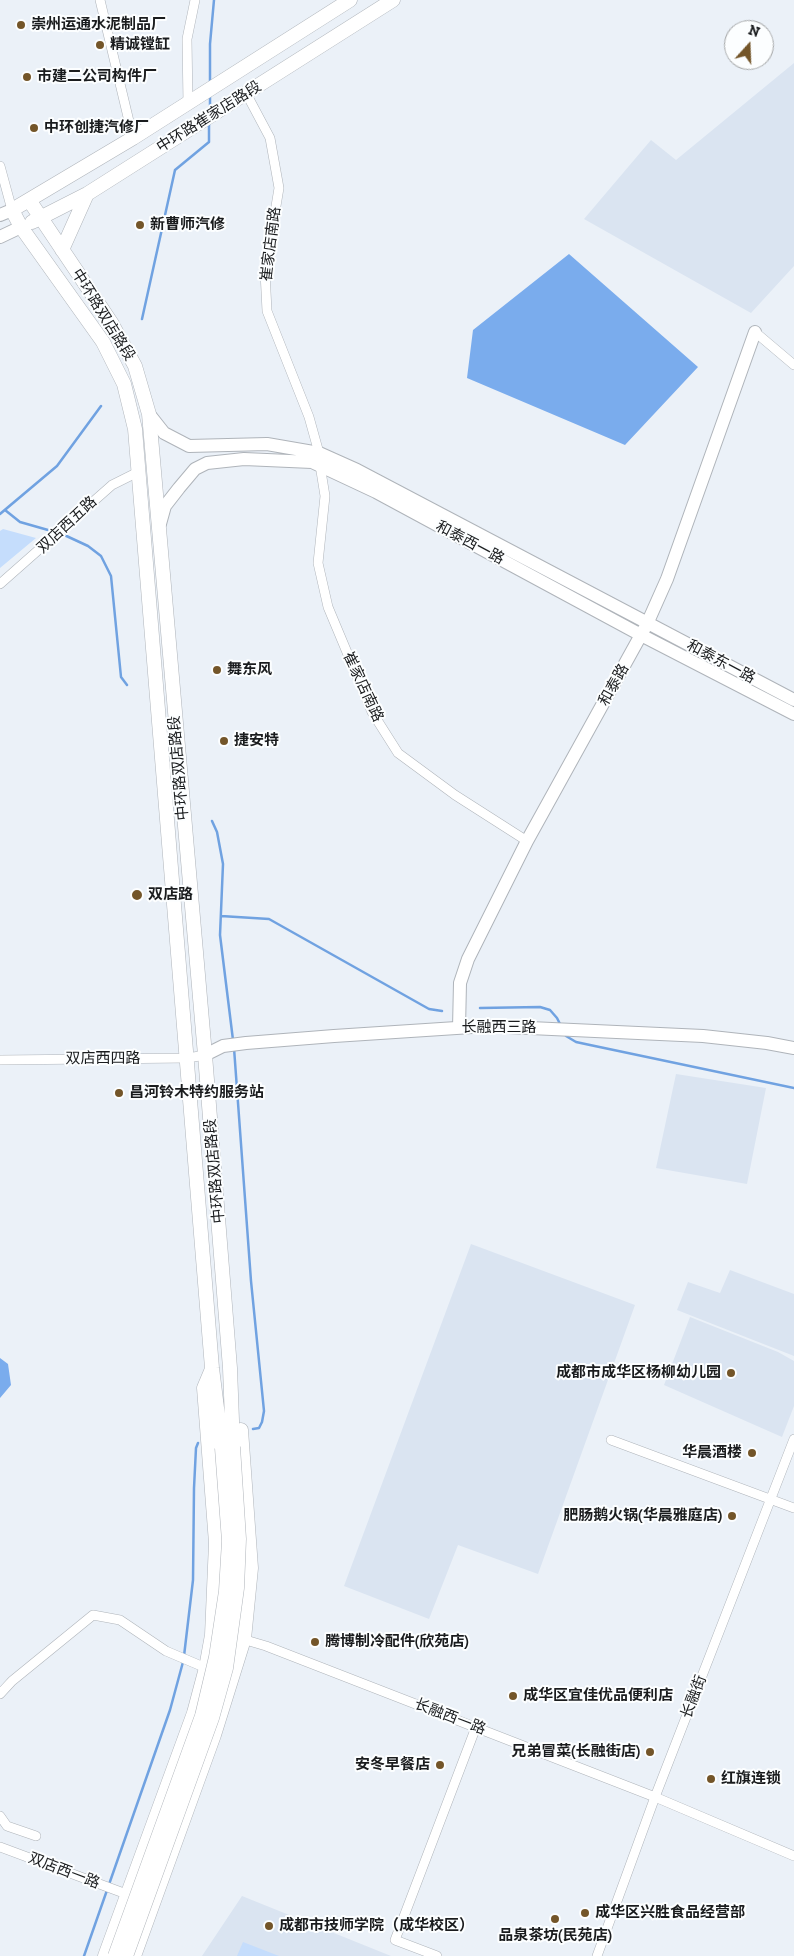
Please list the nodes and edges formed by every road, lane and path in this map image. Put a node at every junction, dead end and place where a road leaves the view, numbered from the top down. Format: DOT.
graph roads {
  1 [pos="100,0"];
  2 [pos="194,0"];
  3 [pos="350,0"];
  4 [pos="394,0"];
  5 [pos="246,93"];
  6 [pos="190,102"];
  7 [pos="134,138"];
  8 [pos="0,166"];
  9 [pos="86,194"];
  10 [pos="29,200"];
  11 [pos="6,213"];
  12 [pos="40,219"];
  13 [pos="21,228"];
  14 [pos="0,236"];
  15 [pos="62,250"];
  16 [pos="755,332"];
  17 [pos="794,365"];
  18 [pos="149,414"];
  19 [pos="320,459"];
  20 [pos="138,472"];
  21 [pos="158,528"];
  22 [pos="0,584"];
  23 [pos="648,624"];
  24 [pos="641,635"];
  25 [pos="794,700"];
  26 [pos="794,714"];
  27 [pos="527,841"];
  28 [pos="459,1028"];
  29 [pos="794,1048"];
  30 [pos="205,1055"];
  31 [pos="188,1058"];
  32 [pos="0,1060"];
  33 [pos="212,1368"];
  34 [pos="230,1368"];
  35 [pos="794,1439"];
  36 [pos="611,1440"];
  37 [pos="228,1447"];
  38 [pos="771,1499"];
  39 [pos="794,1508"];
  40 [pos="212,1635"];
  41 [pos="244,1639"];
  42 [pos="206,1668"];
  43 [pos="0,1694"];
  44 [pos="476,1727"];
  45 [pos="655,1797"];
  46 [pos="0,1816"];
  47 [pos="36,1836"];
  48 [pos="0,1847"];
  49 [pos="794,1856"];
  50 [pos="122,1893"];
  51 [pos="106,1956"];
  52 [pos="115,1956"];
  53 [pos="126,1956"];
  54 [pos="134,1956"];
  55 [pos="437,1956"];
  56 [pos="597,1956"];
  1 -- 7 [label="street"];
  2 -- 6 [label="street"];
  3 -- 6 [label="main road, 中环路崔家店路段"];
  4 -- 5 [label="main road, 中环路崔家店路段"];
  5 -- 9 [label="main road, 中环路崔家店路段"];
  5 -- 19 [label="street, 崔家店南路"];
  6 -- 7 [label="main road, 中环路崔家店路段"];
  7 -- 10 [label="main road, 中环路崔家店路段"];
  8 -- 11 [label="street"];
  9 -- 12 [label="main road, 中环路崔家店路段"];
  9 -- 15 [label="main road"];
  10 -- 11 [label="main road, 中环路崔家店路段"];
  10 -- 12 [label="main road, 中环路双店路段"];
  11 -- 13 [label="main road, 中环路双店路段"];
  12 -- 13 [label="main road, 中环路崔家店路段"];
  12 -- 15 [label="main road, 中环路双店路段"];
  13 -- 14 [label="street"];
  13 -- 20 [label="main road, 中环路双店路段"];
  15 -- 18 [label="main road, 中环路双店路段"];
  16 -- 17 [label="street"];
  16 -- 23 [label="street, 和泰路"];
  18 -- 19 [label="street, 和泰西一路"];
  18 -- 21 [label="main road, 中环路双店路段"];
  19 -- 21 [label="street, 和泰西一路"];
  19 -- 23 [label="street, 和泰西一路"];
  19 -- 24 [label="street, 和泰西一路"];
  19 -- 27 [label="street, 崔家店南路"];
  20 -- 22 [label="street, 双店西五路"];
  20 -- 31 [label="main road, 中环路双店路段"];
  21 -- 30 [label="main road, 中环路双店路段"];
  23 -- 24 [label="street, 和泰路"];
  23 -- 25 [label="street, 和泰东一路"];
  24 -- 26 [label="street, 和泰西一路"];
  24 -- 27 [label="street, 和泰路"];
  27 -- 28 [label="street, 和泰路"];
  28 -- 29 [label="street, 长融西三路"];
  28 -- 30 [label="street, 长融西三路"];
  30 -- 31 [label="street, 双店西四路"];
  30 -- 34 [label="main road, 中环路双店路段"];
  31 -- 32 [label="street, 双店西四路"];
  31 -- 33 [label="main road, 中环路双店路段"];
  33 -- 37 [label="main road, 中环路双店路段"];
  33 -- 40 [label="main road"];
  34 -- 37 [label="main road"];
  34 -- 41 [label="main road"];
  35 -- 38 [label="street, 长融街"];
  36 -- 38 [label="street"];
  37 -- 52 [label="main road, bridge"];
  37 -- 53 [label="main road, bridge"];
  38 -- 39 [label="street"];
  38 -- 45 [label="street, 长融街"];
  40 -- 41 [label="street, 长融西一路"];
  40 -- 42 [label="main road"];
  41 -- 44 [label="street, 长融西一路"];
  41 -- 54 [label="main road"];
  42 -- 43 [label="street"];
  42 -- 50 [label="main road"];
  44 -- 45 [label="street, 长融西一路"];
  44 -- 55 [label="street"];
  45 -- 49 [label="street, 长融西一路"];
  45 -- 56 [label="street, 长融街"];
  46 -- 47 [label="street"];
  48 -- 50 [label="street, 双店西一路"];
  50 -- 51 [label="main road"];
}
